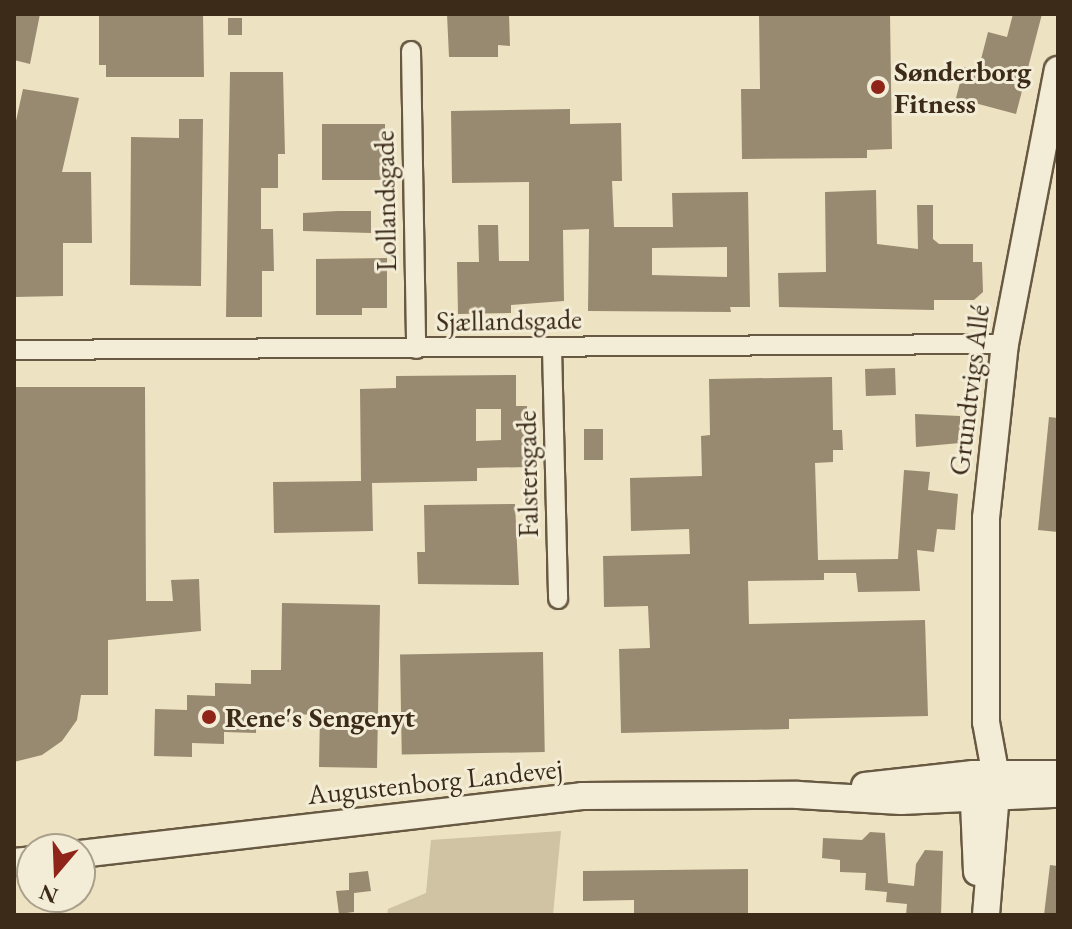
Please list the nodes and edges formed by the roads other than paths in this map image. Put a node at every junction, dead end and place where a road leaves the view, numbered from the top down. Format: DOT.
graph roads {
  1 [pos="411,51"];
  2 [pos="1058,70"];
  3 [pos="1005,344"];
  4 [pos="552,348"];
  5 [pos="416,349"];
  6 [pos="14,350"];
  7 [pos="558,599"];
  8 [pos="1058,774"];
  9 [pos="1058,783"];
  10 [pos="985,785"];
  11 [pos="1058,794"];
  12 [pos="798,795"];
  13 [pos="96,852"];
  14 [pos="984,915"];
  1 -- 5 [label="street, Lollandsgade"];
  2 -- 3 [label="street, Grundtvigs Allé"];
  3 -- 4 [label="street, Sjællandsgade"];
  3 -- 10 [label="street, Grundtvigs Allé"];
  4 -- 5 [label="street, Sjællandsgade"];
  4 -- 7 [label="street, Falstersgade"];
  5 -- 6 [label="street, Sjællandsgade"];
  8 -- 10 [label="street"];
  9 -- 10 [label="street"];
  10 -- 11 [label="street"];
  10 -- 12 [label="street, Augustenborg Landevej"];
  10 -- 12 [label="street, Augustenborg Landevej"];
  10 -- 14 [label="street, Grundtvigs Allé"];
  12 -- 13 [label="street, Augustenborg Landevej"];
}
